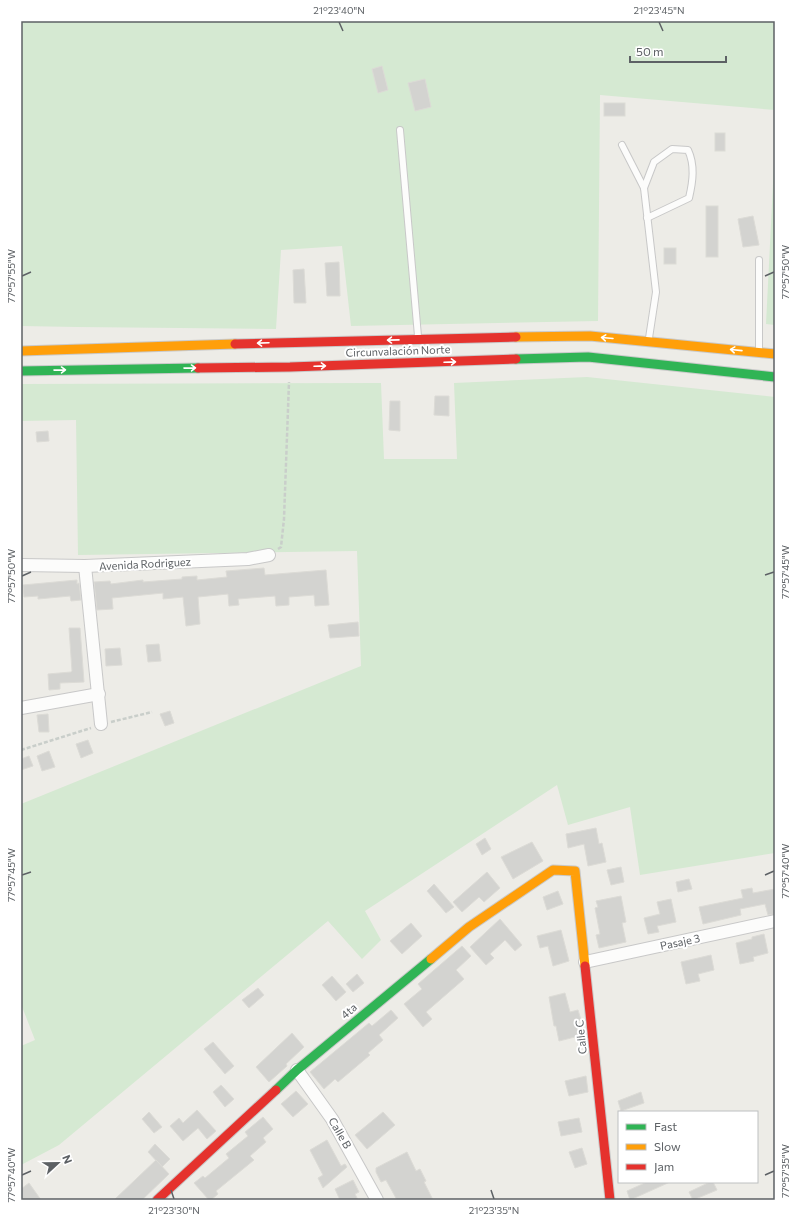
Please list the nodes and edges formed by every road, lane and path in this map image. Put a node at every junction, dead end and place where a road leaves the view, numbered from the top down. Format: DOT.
graph roads {
  1 [pos="400,130"];
  2 [pos="622,144"];
  3 [pos="644,188"];
  4 [pos="647,218"];
  5 [pos="759,260"];
  6 [pos="418,339"];
  7 [pos="648,342"];
  8 [pos="21,351"];
  9 [pos="759,352"];
  10 [pos="775,354"];
  11 [pos="290,367"];
  12 [pos="21,371"];
  13 [pos="775,377"];
  14 [pos="269,555"];
  15 [pos="21,565"];
  16 [pos="86,566"];
  17 [pos="99,694"];
  18 [pos="21,708"];
  19 [pos="152,712"];
  20 [pos="101,724"];
  21 [pos="21,750"];
  22 [pos="575,871"];
  23 [pos="775,921"];
  24 [pos="585,962"];
  25 [pos="297,1070"];
  26 [pos="157,1200"];
  27 [pos="377,1200"];
  28 [pos="610,1200"];
  1 -- 6 [label="lane"];
  2 -- 3 [label="lane"];
  3 -- 4 [label="lane"];
  3 -- 4 [label="lane"];
  4 -- 7 [label="lane"];
  5 -- 9 [label="lane"];
  7 -- 6 [label="main road, Circunvalación Norte, one-way"];
  6 -- 8 [label="main road, Circunvalación Norte, one-way"];
  9 -- 7 [label="main road, Circunvalación Norte, one-way"];
  9 -- 10 [label="main road, Circunvalación Norte"];
  12 -- 11 [label="main road, Circunvalación Norte, one-way"];
  11 -- 13 [label="main road, Circunvalación Norte, one-way"];
  11 -- 14 [label="path"];
  14 -- 16 [label="street, Avenida Rodriguez"];
  15 -- 16 [label="street, Avenida Rodriguez"];
  16 -- 17 [label="street"];
  17 -- 18 [label="street"];
  17 -- 20 [label="street"];
  19 -- 20 [label="path"];
  20 -- 21 [label="path"];
  22 -- 24 [label="main road, Calle C"];
  22 -- 25 [label="main road, 4ta"];
  23 -- 24 [label="street, Pasaje 3"];
  24 -- 28 [label="main road, Calle C"];
  25 -- 26 [label="main road, 4ta"];
  25 -- 27 [label="street, Calle B"];
}
